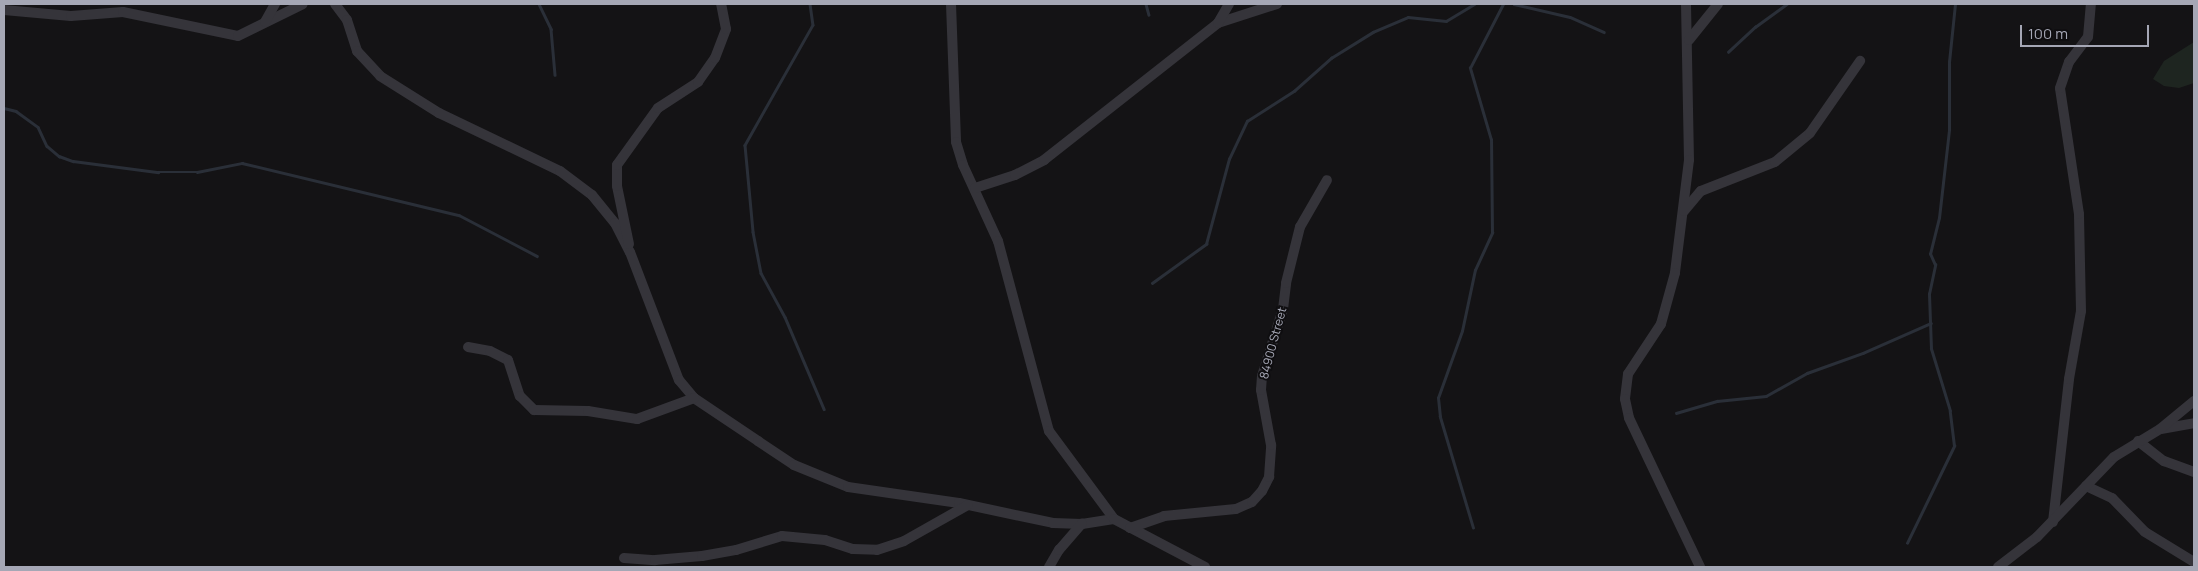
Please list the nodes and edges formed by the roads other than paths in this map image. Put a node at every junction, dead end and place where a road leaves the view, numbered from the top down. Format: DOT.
graph roads {
  1 [pos="274,4"];
  2 [pos="304,4"];
  3 [pos="335,4"];
  4 [pos="721,4"];
  5 [pos="951,4"];
  6 [pos="1228,4"];
  7 [pos="1277,4"];
  8 [pos="1686,4"];
  9 [pos="1718,4"];
  10 [pos="2091,4"];
  11 [pos="4,10"];
  12 [pos="265,22"];
  13 [pos="1218,23"];
  14 [pos="1689,40"];
  15 [pos="1860,61"];
  16 [pos="1327,180"];
  17 [pos="975,188"];
  18 [pos="1681,216"];
  19 [pos="630,252"];
  20 [pos="468,346"];
  21 [pos="694,398"];
  22 [pos="2194,401"];
  23 [pos="2194,423"];
  24 [pos="2160,429"];
  25 [pos="2138,440"];
  26 [pos="2194,472"];
  27 [pos="2086,486"];
  28 [pos="968,505"];
  29 [pos="1114,519"];
  30 [pos="2053,522"];
  31 [pos="1082,524"];
  32 [pos="1130,528"];
  33 [pos="624,558"];
  34 [pos="2194,562"];
  35 [pos="1049,567"];
  36 [pos="1205,567"];
  37 [pos="1700,567"];
  38 [pos="1998,567"];
  1 -- 12 [label="street"];
  2 -- 12 [label="street"];
  3 -- 19 [label="street"];
  4 -- 19 [label="street"];
  5 -- 17 [label="street"];
  6 -- 13 [label="street"];
  7 -- 13 [label="street"];
  8 -- 14 [label="street"];
  9 -- 14 [label="street"];
  10 -- 30 [label="street"];
  11 -- 12 [label="street"];
  13 -- 17 [label="street"];
  14 -- 18 [label="street"];
  15 -- 18 [label="street"];
  16 -- 32 [label="street, 84900 Street"];
  17 -- 29 [label="street"];
  18 -- 37 [label="street"];
  19 -- 21 [label="street"];
  20 -- 21 [label="street"];
  21 -- 28 [label="street"];
  22 -- 24 [label="street"];
  23 -- 24 [label="street"];
  24 -- 25 [label="street"];
  25 -- 26 [label="street"];
  25 -- 27 [label="street"];
  27 -- 30 [label="street"];
  27 -- 34 [label="street"];
  28 -- 31 [label="street"];
  28 -- 33 [label="street"];
  29 -- 31 [label="street"];
  29 -- 32 [label="street"];
  30 -- 38 [label="street"];
  31 -- 35 [label="street"];
  32 -- 36 [label="street"];
}
